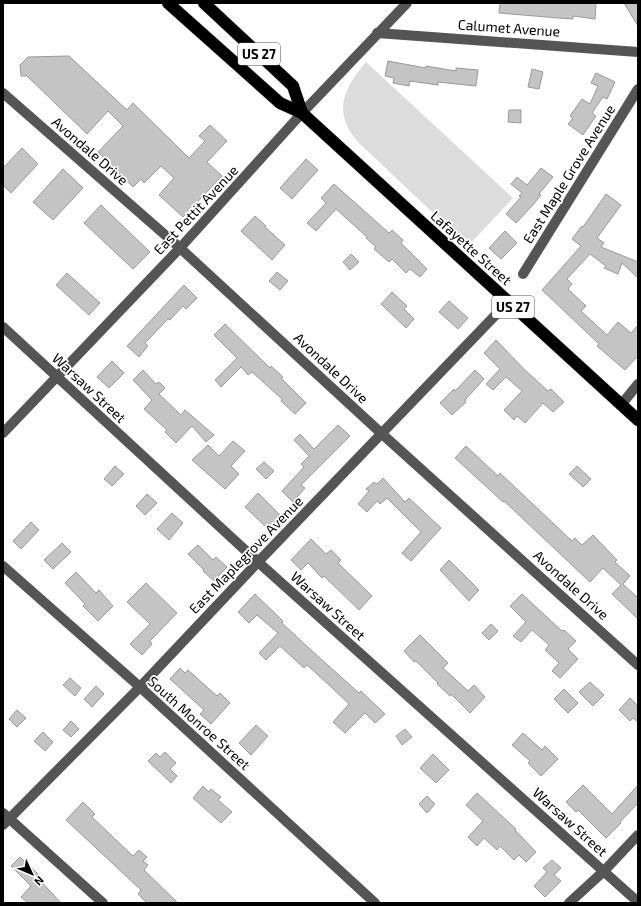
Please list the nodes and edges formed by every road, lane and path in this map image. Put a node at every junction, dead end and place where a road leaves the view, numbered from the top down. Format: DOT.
graph roads {
  1 [pos="168,3"];
  2 [pos="204,3"];
  3 [pos="407,3"];
  4 [pos="377,33"];
  5 [pos="638,52"];
  6 [pos="638,89"];
  7 [pos="3,93"];
  8 [pos="302,113"];
  9 [pos="180,248"];
  10 [pos="523,274"];
  11 [pos="508,302"];
  12 [pos="3,327"];
  13 [pos="57,377"];
  14 [pos="638,384"];
  15 [pos="621,405"];
  16 [pos="638,420"];
  17 [pos="3,433"];
  18 [pos="381,433"];
  19 [pos="258,562"];
  20 [pos="3,566"];
  21 [pos="638,665"];
  22 [pos="140,688"];
  23 [pos="5,819"];
  24 [pos="638,835"];
  25 [pos="604,871"];
  26 [pos="638,902"];
  27 [pos="103,903"];
  28 [pos="375,903"];
  29 [pos="569,903"];
  1 -- 8 [label="highway, Lafayette Street / US 27"];
  2 -- 8 [label="highway, Lafayette Street / US 27"];
  3 -- 4 [label="street, East Pettit Avenue"];
  4 -- 5 [label="street, Calumet Avenue"];
  4 -- 8 [label="street, East Pettit Avenue"];
  6 -- 10 [label="street, East Maple Grove Avenue"];
  7 -- 9 [label="street, Avondale Drive"];
  8 -- 9 [label="street, East Pettit Avenue"];
  8 -- 11 [label="highway, Lafayette Street / US 27"];
  9 -- 13 [label="street, East Pettit Avenue"];
  9 -- 18 [label="street, Avondale Drive"];
  11 -- 15 [label="highway, Lafayette Street / US 27"];
  11 -- 18 [label="street, East Maplegrove Avenue"];
  12 -- 13 [label="street, Warsaw Street"];
  13 -- 17 [label="street, East Pettit Avenue"];
  13 -- 19 [label="street, Warsaw Street"];
  14 -- 15 [label="street"];
  15 -- 16 [label="highway, Lafayette Street / US 27"];
  18 -- 19 [label="street, East Maplegrove Avenue"];
  18 -- 21 [label="street, Avondale Drive"];
  19 -- 22 [label="street, East Maplegrove Avenue"];
  19 -- 25 [label="street, Warsaw Street"];
  20 -- 22 [label="street, South Monroe Street"];
  22 -- 23 [label="street, East Maplegrove Avenue"];
  22 -- 28 [label="street, South Monroe Street"];
  23 -- 27 [label="street"];
  24 -- 25 [label="street"];
  25 -- 26 [label="street, Warsaw Street"];
  25 -- 29 [label="street"];
}
